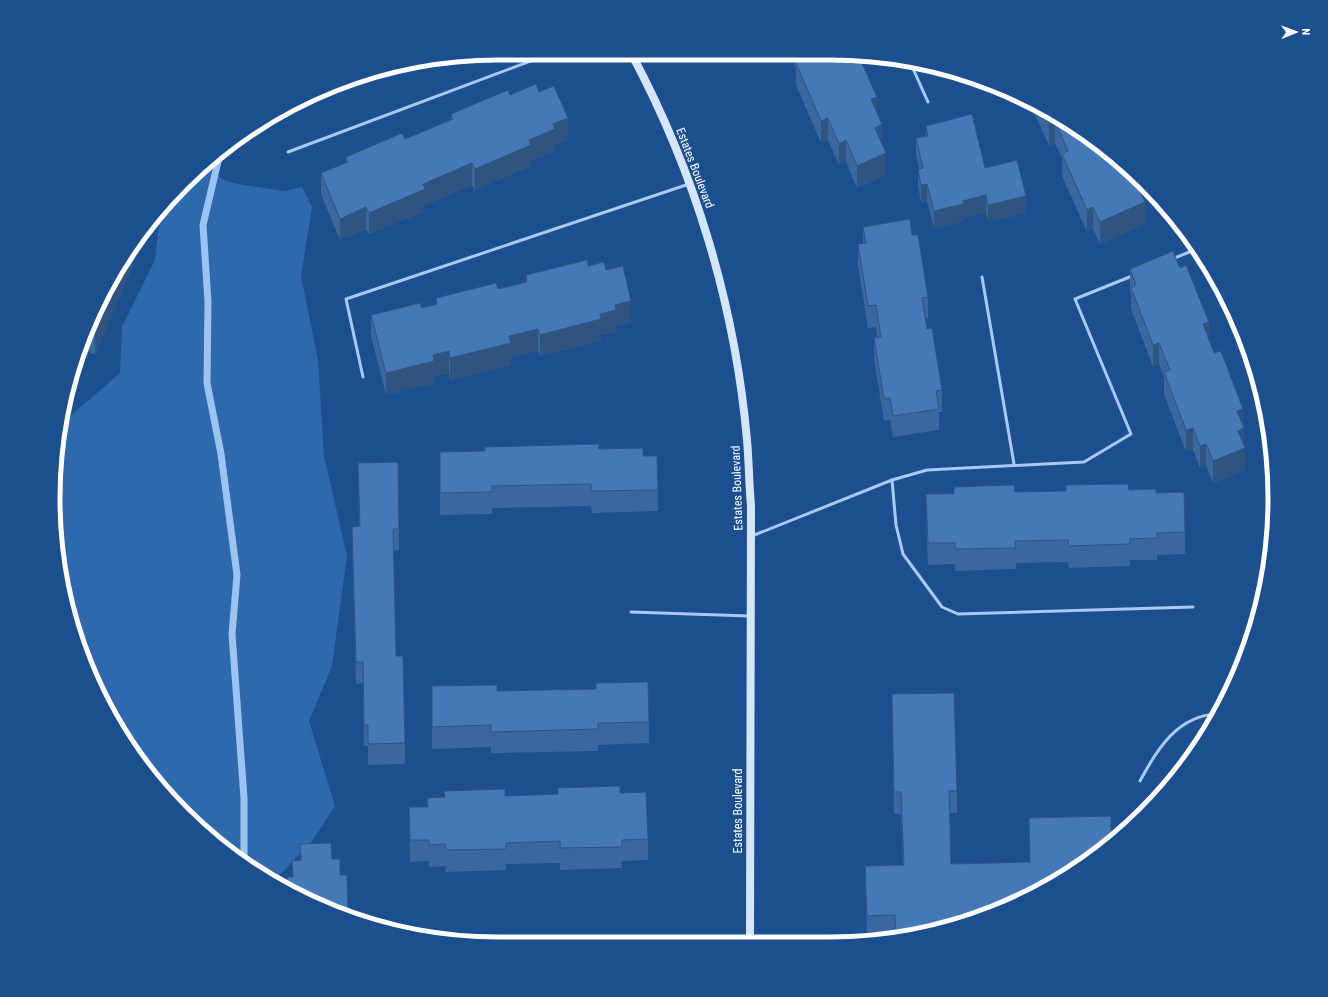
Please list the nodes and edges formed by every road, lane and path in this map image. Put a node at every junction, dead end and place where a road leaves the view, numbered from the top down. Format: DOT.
graph roads {
  1 [pos="533,60"];
  2 [pos="635,60"];
  3 [pos="913,68"];
  4 [pos="928,102"];
  5 [pos="288,152"];
  6 [pos="689,184"];
  7 [pos="1191,251"];
  8 [pos="1168,261"];
  9 [pos="1140,273"];
  10 [pos="982,277"];
  11 [pos="363,377"];
  12 [pos="1014,464"];
  13 [pos="892,480"];
  14 [pos="750,537"];
  15 [pos="1194,607"];
  16 [pos="631,612"];
  17 [pos="751,616"];
  18 [pos="1211,714"];
  19 [pos="1140,781"];
  20 [pos="750,937"];
  1 -- 5 [label="lane"];
  2 -- 6 [label="street, Estates Boulevard"];
  3 -- 4 [label="lane"];
  6 -- 11 [label="lane"];
  6 -- 14 [label="street, Estates Boulevard"];
  7 -- 8 [label="lane"];
  9 -- 12 [label="lane"];
  10 -- 12 [label="lane"];
  12 -- 13 [label="lane"];
  13 -- 14 [label="lane"];
  13 -- 15 [label="lane"];
  14 -- 17 [label="street, Estates Boulevard"];
  16 -- 17 [label="lane"];
  17 -- 20 [label="street, Estates Boulevard"];
  18 -- 19 [label="lane"];
}
